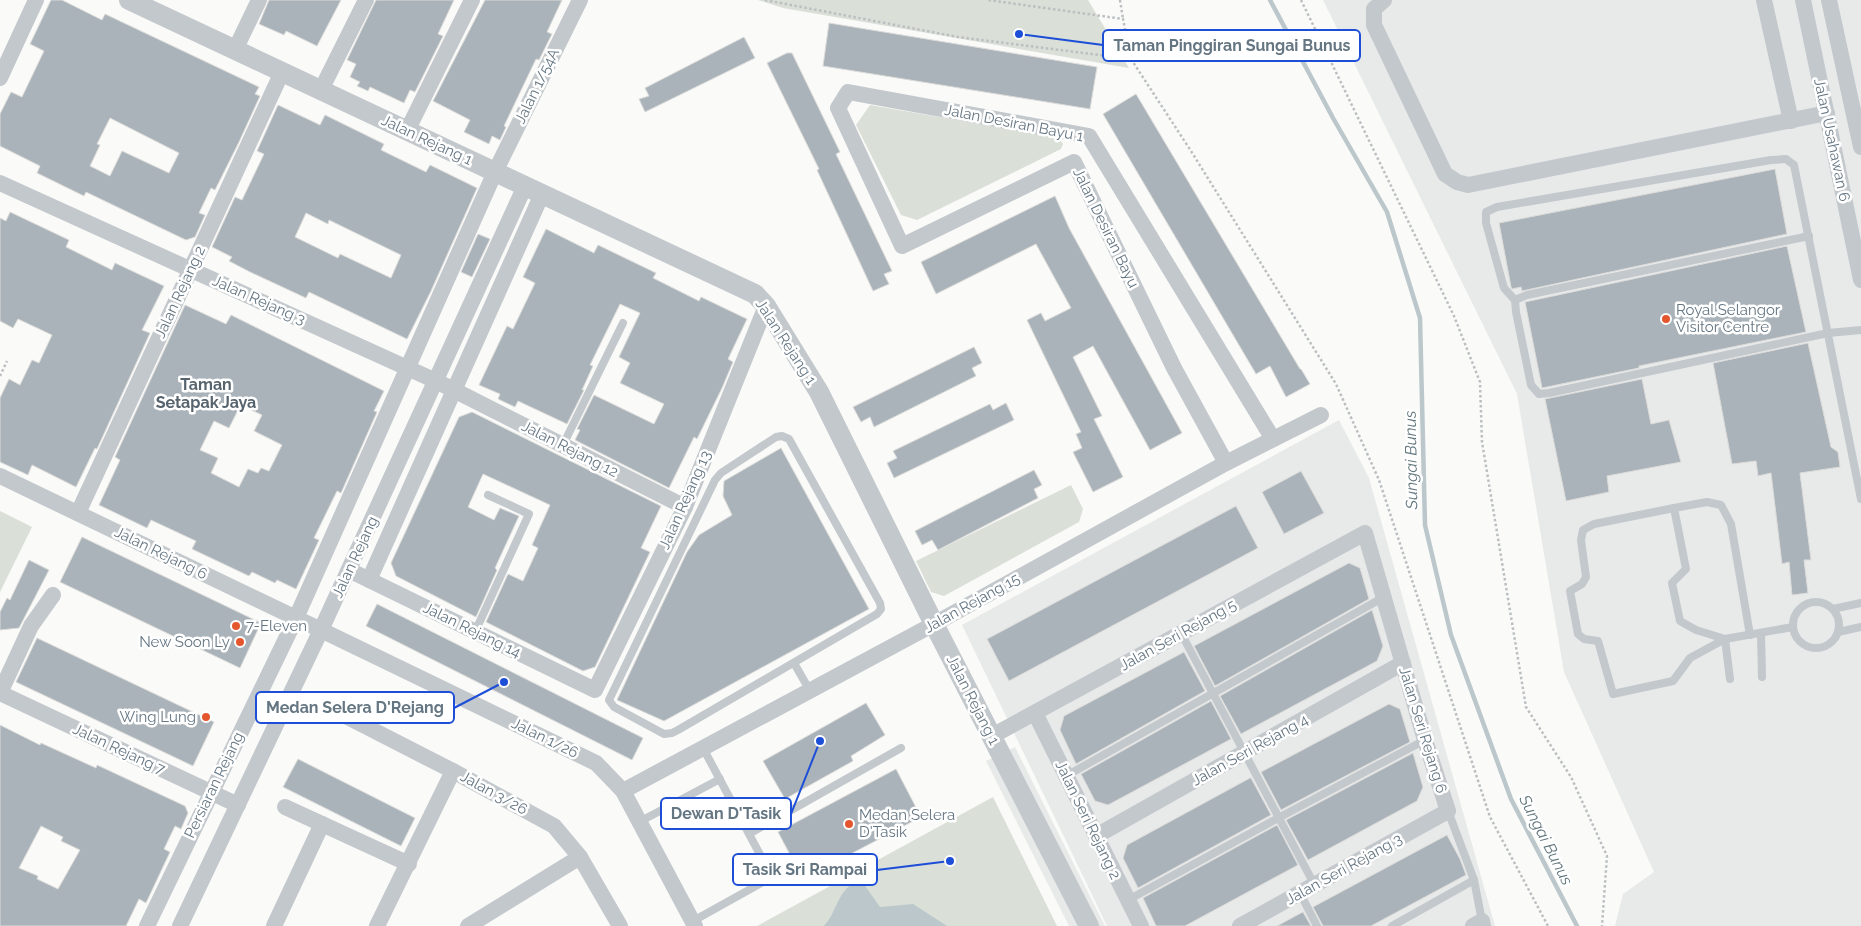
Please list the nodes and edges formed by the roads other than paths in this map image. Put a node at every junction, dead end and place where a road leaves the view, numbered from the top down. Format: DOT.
graph roads {
  1 [pos="36,0"];
  2 [pos="129,0"];
  3 [pos="259,0"];
  4 [pos="366,0"];
  5 [pos="472,0"];
  6 [pos="580,0"];
  7 [pos="1384,0"];
  8 [pos="1764,0"];
  9 [pos="1803,0"];
  10 [pos="1829,0"];
  11 [pos="235,50"];
  12 [pos="282,72"];
  13 [pos="0,78"];
  14 [pos="321,90"];
  15 [pos="1827,113"];
  16 [pos="1790,120"];
  17 [pos="407,131"];
  18 [pos="1089,136"];
  19 [pos="1860,137"];
  20 [pos="1074,162"];
  21 [pos="495,172"];
  22 [pos="0,183"];
  23 [pos="533,190"];
  24 [pos="1855,216"];
  25 [pos="1809,236"];
  26 [pos="902,246"];
  27 [pos="190,269"];
  28 [pos="1861,280"];
  29 [pos="1515,300"];
  30 [pos="766,306"];
  31 [pos="623,323"];
  32 [pos="1861,330"];
  33 [pos="1828,333"];
  34 [pos="408,368"];
  35 [pos="436,381"];
  36 [pos="455,390"];
  37 [pos="1321,415"];
  38 [pos="1273,439"];
  39 [pos="563,445"];
  40 [pos="1226,463"];
  41 [pos="0,476"];
  42 [pos="488,495"];
  43 [pos="1861,499"];
  44 [pos="685,506"];
  45 [pos="1674,508"];
  46 [pos="78,513"];
  47 [pos="1365,533"];
  48 [pos="349,570"];
  49 [pos="369,580"];
  50 [pos="53,595"];
  51 [pos="1384,597"];
  52 [pos="1861,604"];
  53 [pos="1833,609"];
  54 [pos="296,618"];
  55 [pos="934,624"];
  56 [pos="1793,627"];
  57 [pos="1861,627"];
  58 [pos="322,630"];
  59 [pos="475,632"];
  60 [pos="1181,632"];
  61 [pos="1838,632"];
  62 [pos="1761,633"];
  63 [pos="1750,635"];
  64 [pos="1725,639"];
  65 [pos="794,662"];
  66 [pos="1403,663"];
  67 [pos="1762,677"];
  68 [pos="1730,679"];
  69 [pos="595,690"];
  70 [pos="810,691"];
  71 [pos="1213,692"];
  72 [pos="0,693"];
  73 [pos="326,706"];
  74 [pos="1035,713"];
  75 [pos="992,736"];
  76 [pos="1425,740"];
  77 [pos="703,748"];
  78 [pos="901,748"];
  79 [pos="1245,753"];
  80 [pos="453,771"];
  81 [pos="1066,776"];
  82 [pos="720,779"];
  83 [pos="623,791"];
  84 [pos="211,792"];
  85 [pos="238,805"];
  86 [pos="285,807"];
  87 [pos="1448,811"];
  88 [pos="1280,816"];
  89 [pos="639,822"];
  90 [pos="322,824"];
  91 [pos="749,834"];
  92 [pos="1096,836"];
  93 [pos="580,857"];
  94 [pos="409,864"];
  95 [pos="1474,880"];
  96 [pos="1314,884"];
  97 [pos="1300,893"];
  98 [pos="1128,900"];
  99 [pos="690,924"];
  100 [pos="1480,924"];
  101 [pos="147,926"];
  102 [pos="180,926"];
  103 [pos="274,926"];
  104 [pos="377,926"];
  105 [pos="468,926"];
  106 [pos="620,926"];
  107 [pos="1089,926"];
  108 [pos="1140,926"];
  109 [pos="1240,926"];
  110 [pos="1317,926"];
  111 [pos="1392,926"];
  1 -- 13 [label="street"];
  2 -- 11 [label="street, Jalan Rejang 1"];
  3 -- 11 [label="street"];
  4 -- 14 [label="street"];
  5 -- 17 [label="street"];
  6 -- 21 [label="street, Jalan 1/54A"];
  7 -- 16 [label="street"];
  8 -- 16 [label="street"];
  9 -- 15 [label="street, Jalan Usahawan 6"];
  10 -- 19 [label="street, Jalan Usahawan 6"];
  11 -- 12 [label="street, Jalan Rejang 1"];
  12 -- 14 [label="street, Jalan Rejang 1"];
  12 -- 27 [label="street, Jalan Rejang 2"];
  14 -- 17 [label="street, Jalan Rejang 1"];
  15 -- 16 [label="street"];
  15 -- 24 [label="street, Jalan Usahawan 6"];
  17 -- 21 [label="street, Jalan Rejang 1"];
  18 -- 20 [label="street"];
  18 -- 26 [label="street, Jalan Desiran Bayu 1"];
  18 -- 38 [label="street, Jalan Desiran Bayu 1"];
  20 -- 26 [label="street, Jalan Desiran Bayu"];
  20 -- 40 [label="street, Jalan Desiran Bayu"];
  21 -- 23 [label="street, Jalan Rejang 1"];
  21 -- 34 [label="street, Jalan 1/54A"];
  22 -- 27 [label="street, Jalan Rejang 3"];
  23 -- 30 [label="street, Jalan Rejang 1"];
  23 -- 35 [label="street, Jalan Rejang"];
  23 -- 36 [label="street"];
  24 -- 28 [label="street, Jalan Usahawan 6"];
  25 -- 29 [label="lane"];
  25 -- 29 [label="lane"];
  25 -- 33 [label="lane"];
  27 -- 34 [label="street, Jalan Rejang 3"];
  27 -- 46 [label="street, Jalan Rejang 2"];
  29 -- 33 [label="lane"];
  30 -- 44 [label="street, Jalan Rejang 13"];
  30 -- 55 [label="street, Jalan Rejang 1"];
  31 -- 39 [label="lane"];
  32 -- 33 [label="lane"];
  33 -- 43 [label="lane"];
  34 -- 35 [label="street, Jalan Rejang 3"];
  34 -- 54 [label="street, Persiaran Rejang"];
  35 -- 36 [label="street, Jalan Rejang 12"];
  35 -- 48 [label="street, Jalan Rejang"];
  36 -- 39 [label="street, Jalan Rejang 12"];
  36 -- 49 [label="street"];
  37 -- 38 [label="street, Jalan Rejang 15"];
  38 -- 40 [label="street, Jalan Rejang 15"];
  39 -- 44 [label="street, Jalan Rejang 12"];
  40 -- 55 [label="street, Jalan Rejang 15"];
  41 -- 46 [label="street, Jalan Rejang 6"];
  42 -- 59 [label="lane"];
  44 -- 69 [label="street, Jalan Rejang 13"];
  45 -- 63 [label="lane"];
  45 -- 64 [label="lane"];
  45 -- 64 [label="lane"];
  46 -- 54 [label="street, Jalan Rejang 6"];
  47 -- 51 [label="street, Jalan Seri Rejang 6"];
  47 -- 60 [label="street, Jalan Seri Rejang 5"];
  48 -- 49 [label="street, Jalan Rejang 14"];
  48 -- 58 [label="street, Jalan Rejang"];
  49 -- 59 [label="street, Jalan Rejang 14"];
  50 -- 72 [label="street"];
  51 -- 66 [label="street, Jalan Seri Rejang 6"];
  51 -- 71 [label="lane"];
  52 -- 53 [label="lane"];
  53 -- 56 [label="lane"];
  53 -- 61 [label="lane"];
  54 -- 58 [label="street, Jalan Rejang 6"];
  54 -- 84 [label="street, Persiaran Rejang"];
  55 -- 70 [label="street, Jalan Rejang 15"];
  55 -- 75 [label="street, Jalan Rejang 1"];
  56 -- 61 [label="lane"];
  56 -- 62 [label="lane"];
  57 -- 61 [label="lane"];
  58 -- 83 [label="street, Jalan 1/26"];
  58 -- 85 [label="street, Jalan Rejang"];
  59 -- 69 [label="street, Jalan Rejang 14"];
  60 -- 71 [label="lane"];
  60 -- 74 [label="street, Jalan Seri Rejang 5"];
  62 -- 63 [label="lane"];
  62 -- 67 [label="lane"];
  63 -- 64 [label="lane"];
  64 -- 68 [label="lane"];
  65 -- 65 [label="lane"];
  65 -- 70 [label="lane"];
  66 -- 76 [label="street, Jalan Seri Rejang 6"];
  66 -- 79 [label="street, Jalan Seri Rejang 4"];
  70 -- 77 [label="street, Jalan Rejang 15"];
  71 -- 79 [label="lane"];
  71 -- 81 [label="lane"];
  72 -- 84 [label="street, Jalan Rejang 7"];
  73 -- 80 [label="street, Jalan 3/26"];
  74 -- 75 [label="street, Jalan Seri Rejang 5"];
  74 -- 81 [label="street, Jalan Seri Rejang 2"];
  75 -- 107 [label="street, Jalan Rejang 1"];
  76 -- 87 [label="street, Jalan Seri Rejang 6"];
  76 -- 88 [label="lane"];
  77 -- 82 [label="lane"];
  77 -- 83 [label="street, Jalan Rejang 15"];
  78 -- 91 [label="lane"];
  79 -- 88 [label="lane"];
  79 -- 92 [label="street, Jalan Seri Rejang 4"];
  80 -- 93 [label="street, Jalan 3/26"];
  80 -- 94 [label="street"];
  81 -- 92 [label="street, Jalan Seri Rejang 2"];
  82 -- 89 [label="lane"];
  82 -- 91 [label="lane"];
  83 -- 89 [label="street, Jalan 1/26"];
  84 -- 85 [label="street, Jalan Rejang 7"];
  84 -- 101 [label="street, Persiaran Rejang"];
  85 -- 102 [label="street, Jalan Rejang"];
  86 -- 90 [label="street"];
  87 -- 95 [label="lane, Jalan Seri Rejang 6"];
  87 -- 96 [label="street, Jalan Seri Rejang 3"];
  88 -- 96 [label="lane"];
  88 -- 98 [label="lane"];
  89 -- 99 [label="street, Jalan 1/26"];
  90 -- 94 [label="street"];
  90 -- 103 [label="street"];
  91 -- 99 [label="lane"];
  92 -- 98 [label="street, Jalan Seri Rejang 2"];
  93 -- 105 [label="street"];
  93 -- 106 [label="street, Jalan 3/26"];
  94 -- 104 [label="street"];
  95 -- 100 [label="lane, Jalan Seri Rejang 6"];
  95 -- 111 [label="lane"];
  96 -- 97 [label="street, Jalan Seri Rejang 3"];
  97 -- 109 [label="street, Jalan Seri Rejang 3"];
  97 -- 110 [label="lane"];
  98 -- 108 [label="street, Jalan Seri Rejang 2"];
}
